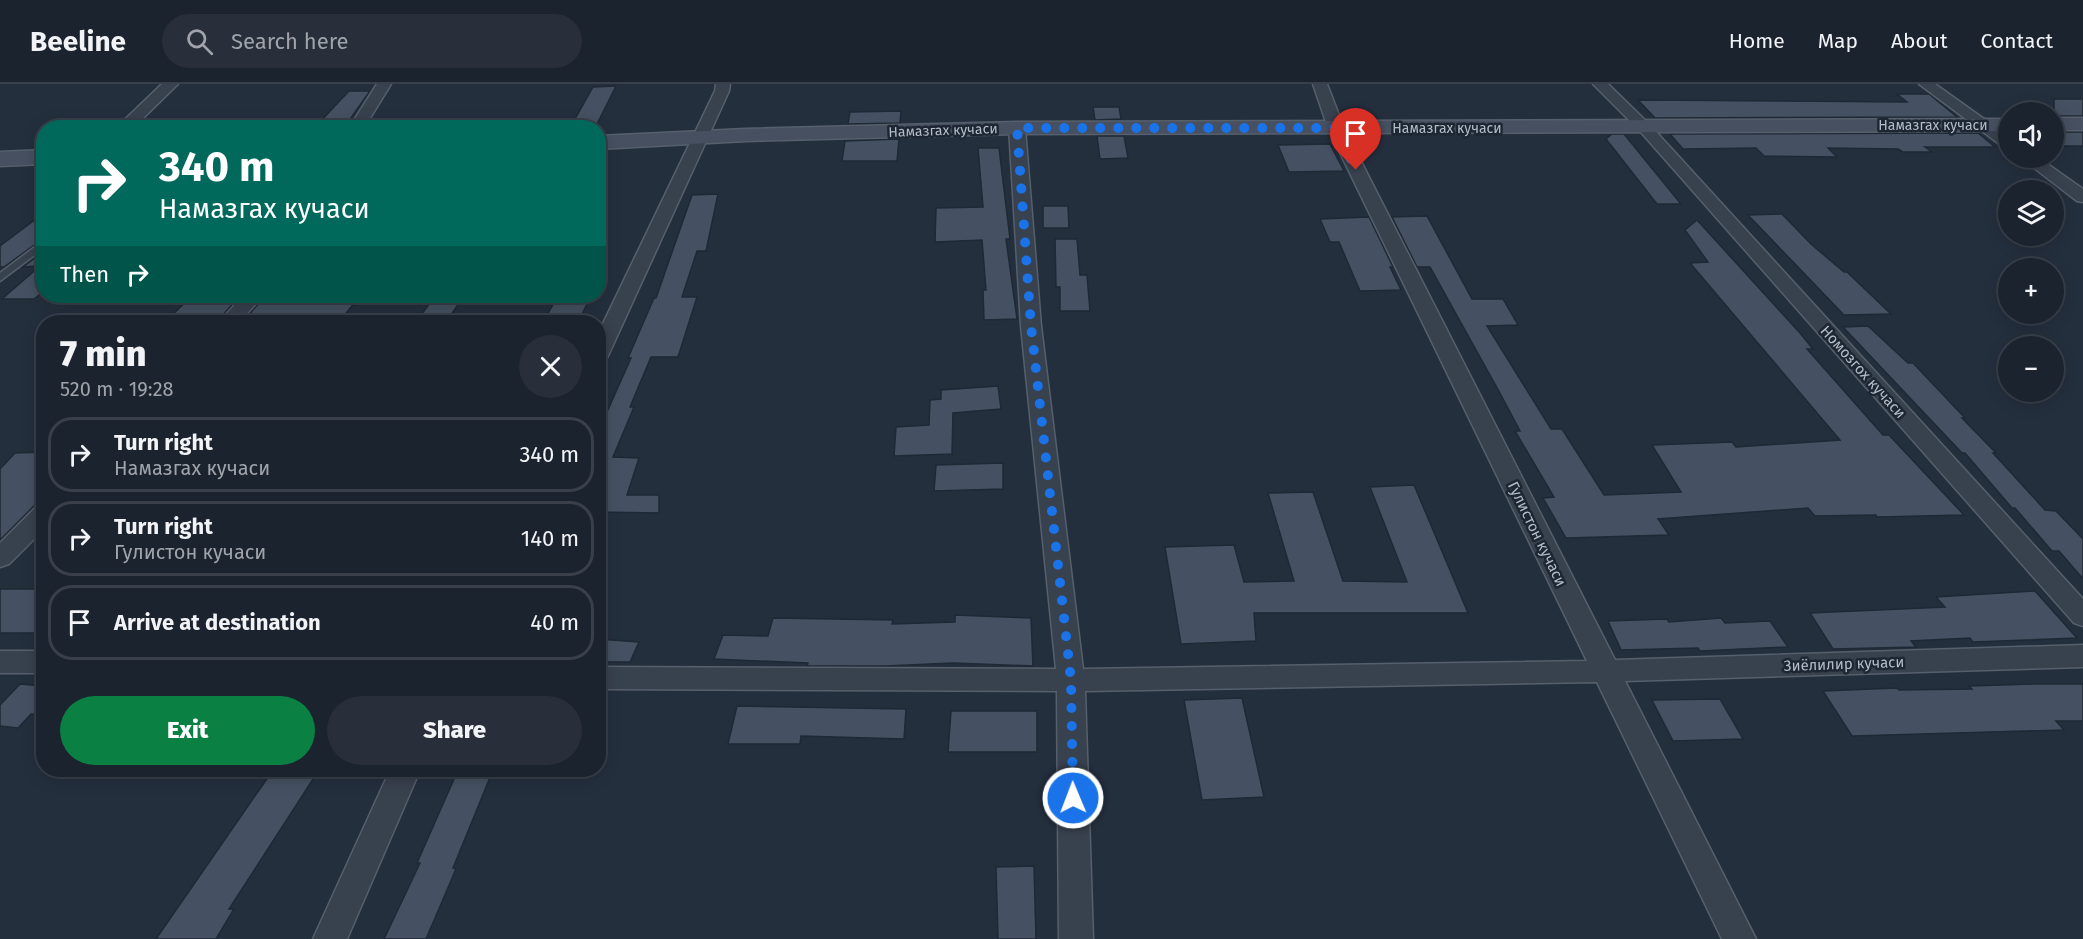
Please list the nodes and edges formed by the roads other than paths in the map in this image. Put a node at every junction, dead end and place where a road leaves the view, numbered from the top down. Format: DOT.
graph roads {
  1 [pos="171,84"];
  2 [pos="384,84"];
  3 [pos="723,84"];
  4 [pos="1320,84"];
  5 [pos="1600,84"];
  6 [pos="1926,84"];
  7 [pos="132,120"];
  8 [pos="361,120"];
  9 [pos="2064,124"];
  10 [pos="2083,124"];
  11 [pos="1983,125"];
  12 [pos="1998,125"];
  13 [pos="1644,127"];
  14 [pos="1017,128"];
  15 [pos="1336,128"];
  16 [pos="1998,136"];
  17 [pos="703,137"];
  18 [pos="606,143"];
  19 [pos="36,157"];
  20 [pos="0,159"];
  21 [pos="2042,168"];
  22 [pos="2083,197"];
  23 [pos="36,249"];
  24 [pos="0,278"];
  25 [pos="247,303"];
  26 [pos="235,315"];
  27 [pos="606,339"];
  28 [pos="36,522"];
  29 [pos="0,558"];
  30 [pos="2083,616"];
  31 [pos="2083,656"];
  32 [pos="0,662"];
  33 [pos="36,662"];
  34 [pos="1604,671"];
  35 [pos="606,678"];
  36 [pos="1071,680"];
  37 [pos="402,777"];
  38 [pos="330,939"];
  39 [pos="1076,939"];
  40 [pos="1739,939"];
  1 -- 7 [label="street"];
  2 -- 8 [label="street"];
  3 -- 17 [label="street"];
  4 -- 15 [label="street, Гулистон кучаси"];
  5 -- 13 [label="street, Номозгох кучаси"];
  6 -- 11 [label="street"];
  9 -- 10 [label="street"];
  11 -- 12 [label="street, Намазгах кучаси"];
  11 -- 13 [label="street, Намазгах кучаси"];
  11 -- 16 [label="street"];
  13 -- 15 [label="street, Намазгах кучаси"];
  13 -- 30 [label="street, Номозгох кучаси"];
  14 -- 15 [label="street, Намазгах кучаси"];
  14 -- 17 [label="street, Намазгах кучаси"];
  14 -- 36 [label="street"];
  15 -- 34 [label="street, Гулистон кучаси"];
  17 -- 18 [label="street, Намазгах кучаси"];
  17 -- 27 [label="street"];
  19 -- 20 [label="street"];
  21 -- 22 [label="street"];
  23 -- 24 [label="lane"];
  25 -- 26 [label="street"];
  28 -- 29 [label="street"];
  31 -- 34 [label="street, Зиёлилир кучаси"];
  32 -- 33 [label="street"];
  34 -- 36 [label="street, Зиёлилир кучаси"];
  34 -- 40 [label="street, Гулистон кучаси"];
  35 -- 36 [label="street, Зиёлилир кучаси"];
  36 -- 39 [label="street"];
  37 -- 38 [label="street"];
}
